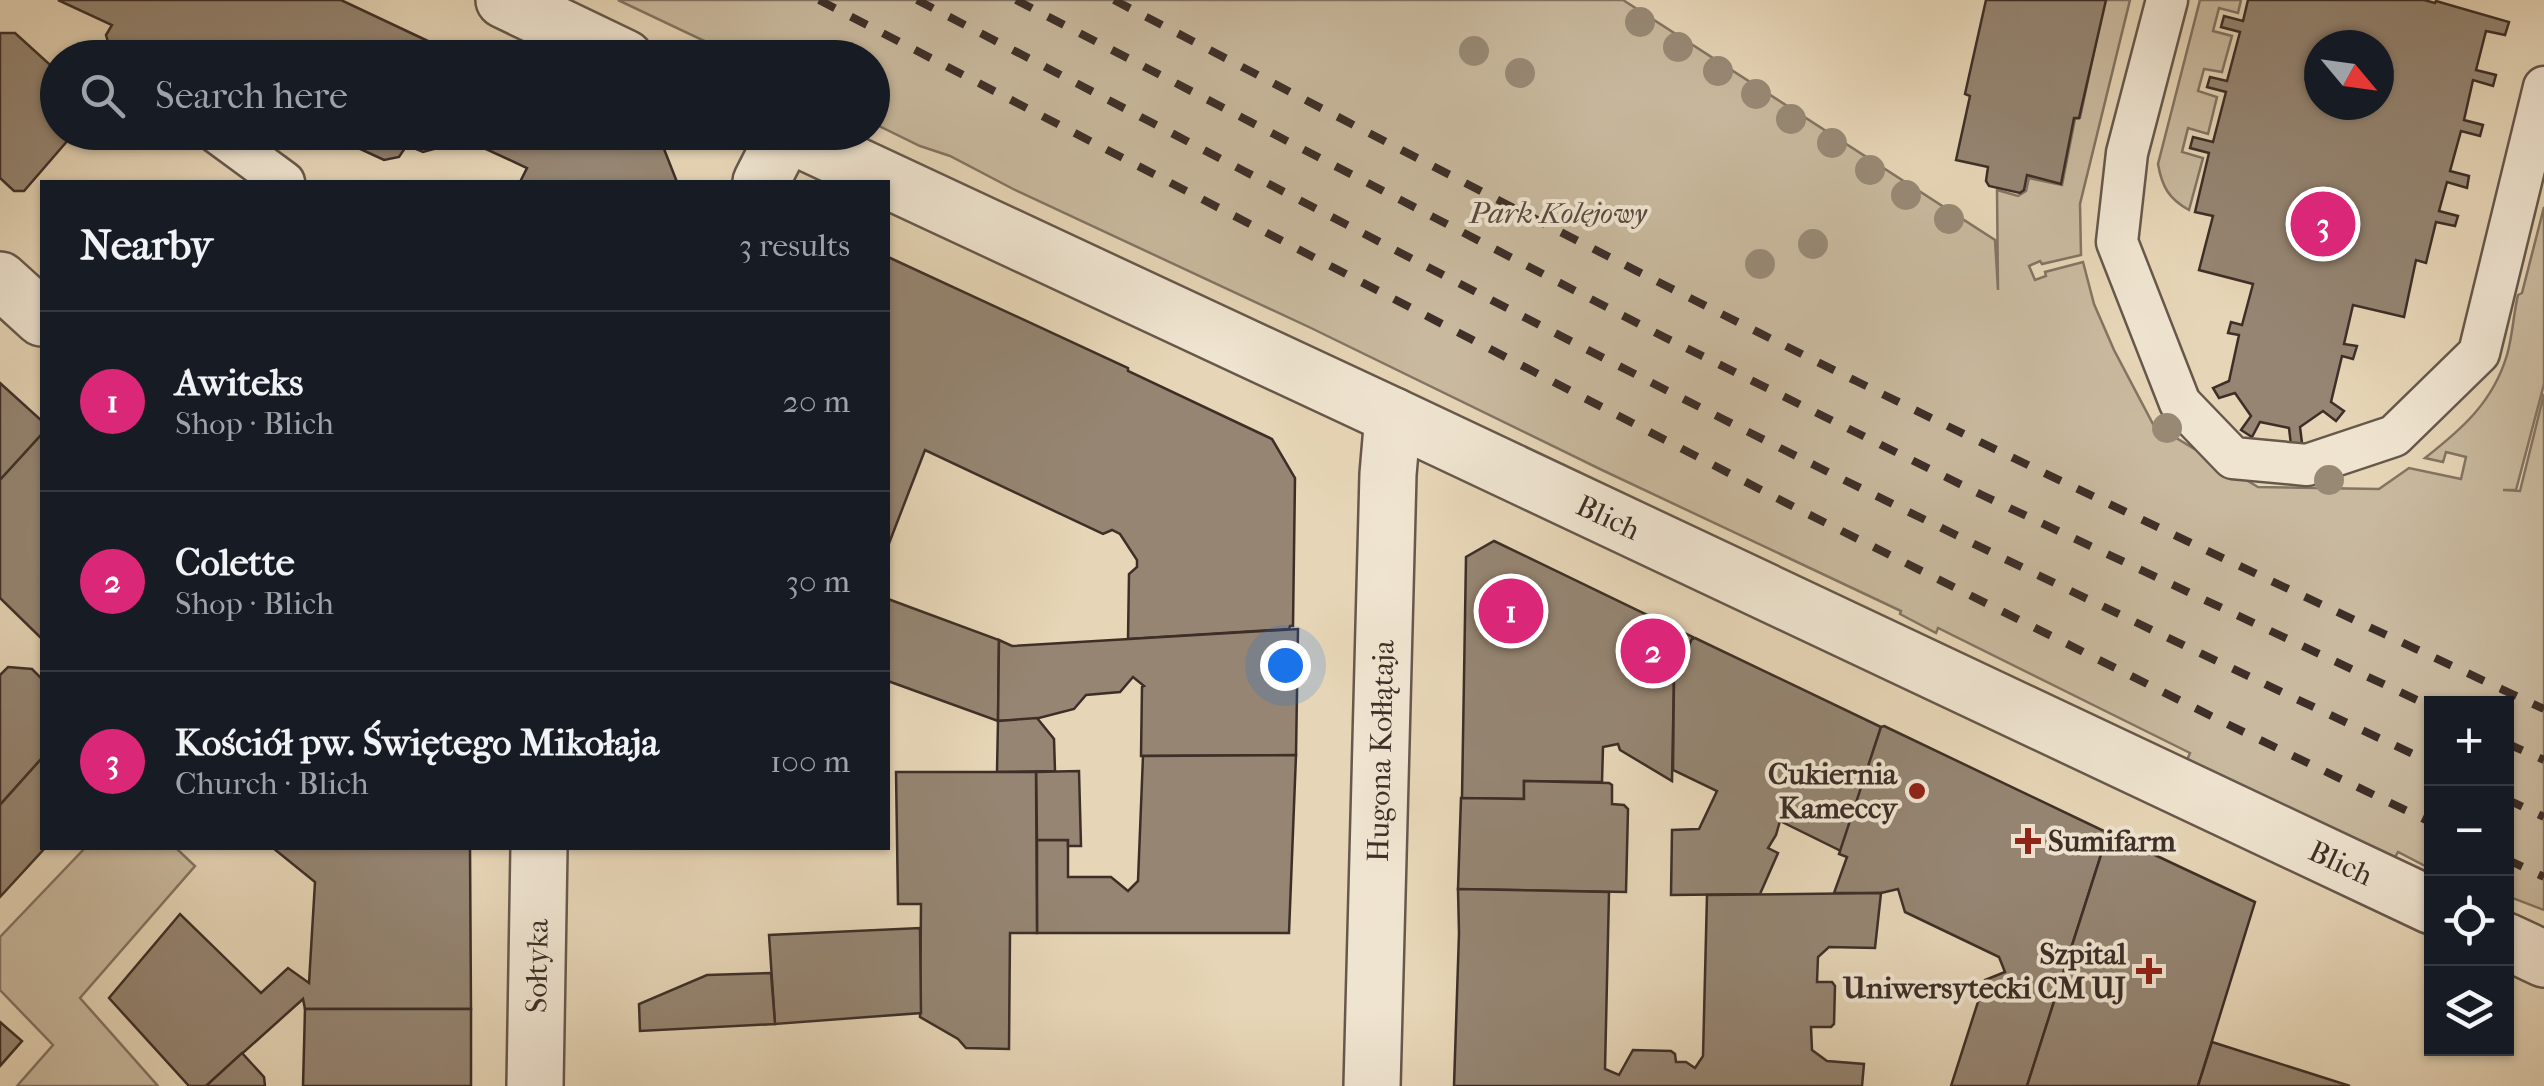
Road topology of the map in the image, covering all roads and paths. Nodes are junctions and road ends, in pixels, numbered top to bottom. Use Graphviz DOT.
graph roads {
  1 [pos="504,0"];
  2 [pos="2167,0"];
  3 [pos="587,40"];
  4 [pos="2544,87"];
  5 [pos="240,150"];
  6 [pos="776,150"];
  7 [pos="822,150"];
  8 [pos="281,180"];
  9 [pos="761,180"];
  10 [pos="886,180"];
  11 [pos="890,182"];
  12 [pos="0,280"];
  13 [pos="40,316"];
  14 [pos="1393,416"];
  15 [pos="539,850"];
  16 [pos="2424,902"];
  17 [pos="2514,946"];
  18 [pos="2544,959"];
  19 [pos="536,1086"];
  20 [pos="1372,1086"];
  1 -- 3 [label="street"];
  2 -- 4 [label="lane"];
  5 -- 8 [label="lane"];
  6 -- 9 [label="street"];
  7 -- 10 [label="street, Blich"];
  11 -- 14 [label="street, Blich"];
  12 -- 13 [label="street"];
  14 -- 16 [label="street, Blich"];
  14 -- 20 [label="street, Hugona Kołłątaja"];
  15 -- 19 [label="street, Sołtyka"];
  17 -- 18 [label="street"];
}
